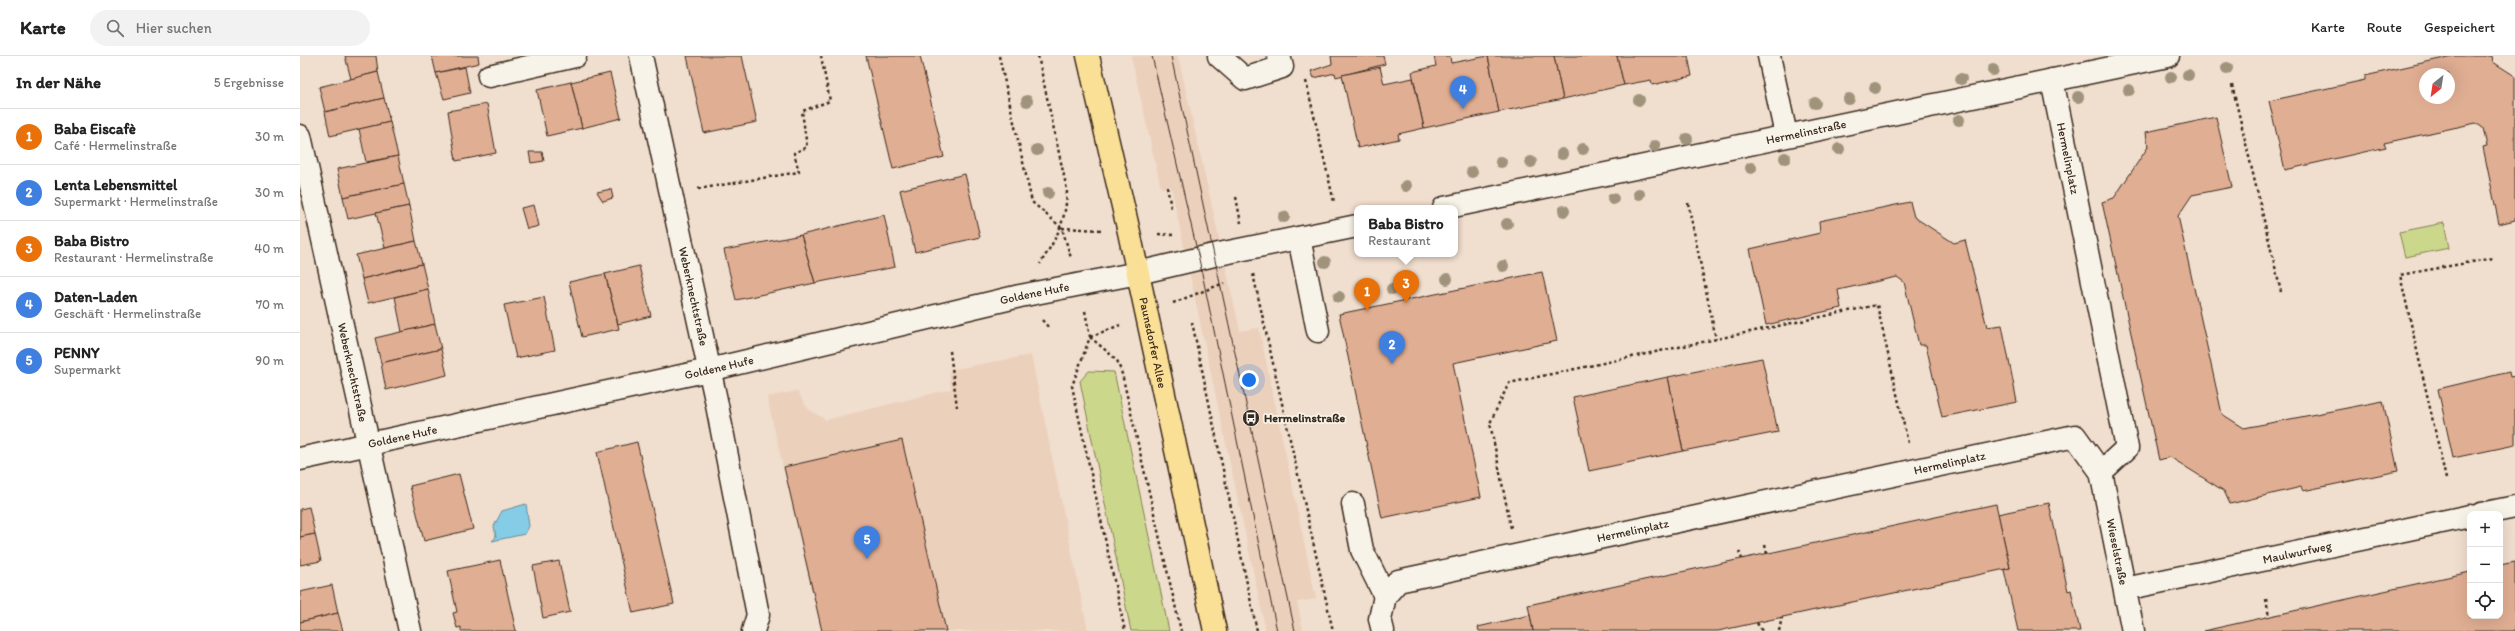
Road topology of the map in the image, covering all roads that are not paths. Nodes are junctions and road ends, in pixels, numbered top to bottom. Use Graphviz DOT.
graph roads {
  1 [pos="575,56"];
  2 [pos="641,56"];
  3 [pos="1088,56"];
  4 [pos="1219,56"];
  5 [pos="1769,56"];
  6 [pos="2168,56"];
  7 [pos="1280,62"];
  8 [pos="489,76"];
  9 [pos="2052,80"];
  10 [pos="1786,135"];
  11 [pos="300,136"];
  12 [pos="1458,205"];
  13 [pos="1349,228"];
  14 [pos="1299,238"];
  15 [pos="1138,274"];
  16 [pos="1318,331"];
  17 [pos="709,370"];
  18 [pos="369,444"];
  19 [pos="300,459"];
  20 [pos="2101,472"];
  21 [pos="1353,504"];
  22 [pos="2515,507"];
  23 [pos="2496,511"];
  24 [pos="2467,517"];
  25 [pos="2125,590"];
  26 [pos="1385,596"];
  27 [pos="410,631"];
  28 [pos="753,631"];
  29 [pos="1215,631"];
  30 [pos="1382,631"];
  31 [pos="2133,631"];
  1 -- 8 [label="street"];
  2 -- 17 [label="street, Weberknechtstraße"];
  3 -- 15 [label="main road, Paunsdorfer Allee"];
  4 -- 7 [label="street"];
  5 -- 10 [label="street"];
  6 -- 9 [label="street, Hermelinstraße"];
  9 -- 10 [label="street, Hermelinstraße"];
  9 -- 20 [label="street, Hermelinplatz"];
  10 -- 12 [label="street, Hermelinstraße"];
  11 -- 18 [label="street, Weberknechtstraße"];
  13 -- 14 [label="street"];
  14 -- 15 [label="street"];
  14 -- 16 [label="street"];
  15 -- 17 [label="street, Goldene Hufe"];
  15 -- 29 [label="main road, Paunsdorfer Allee"];
  17 -- 18 [label="street, Goldene Hufe"];
  17 -- 28 [label="street, Weberknechtstraße"];
  18 -- 19 [label="street, Goldene Hufe"];
  18 -- 27 [label="street, Weberknechtstraße"];
  20 -- 25 [label="street, Wieselstraße"];
  20 -- 26 [label="street, Hermelinplatz"];
  21 -- 26 [label="street"];
  22 -- 23 [label="street"];
  24 -- 25 [label="street, Maulwurfweg"];
  25 -- 31 [label="street, Wieselstraße"];
  26 -- 30 [label="street"];
}
